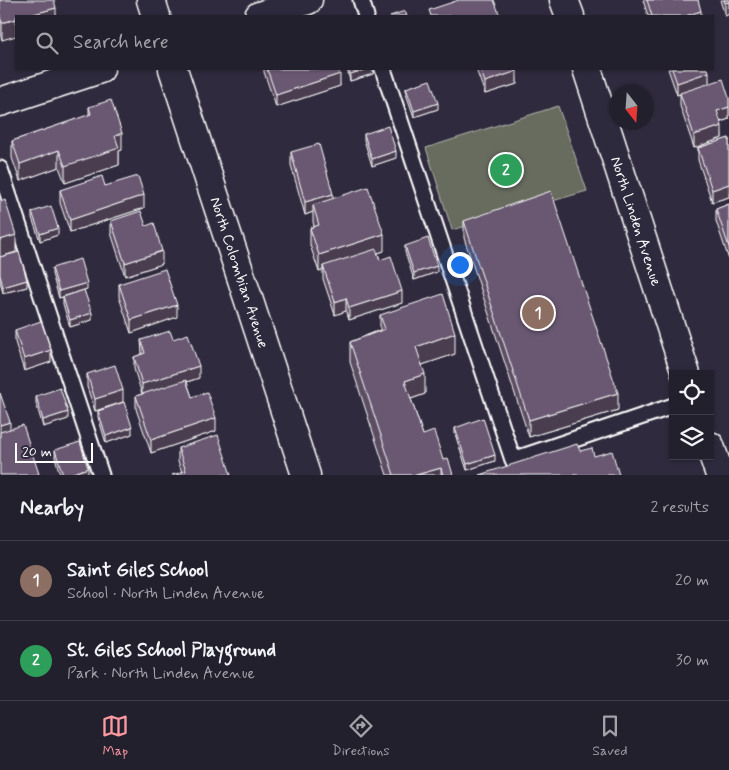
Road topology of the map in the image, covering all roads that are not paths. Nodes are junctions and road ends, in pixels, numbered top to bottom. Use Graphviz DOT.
graph roads {
  1 [pos="151,0"];
  2 [pos="308,0"];
  3 [pos="361,0"];
  4 [pos="564,0"];
  5 [pos="156,15"];
  6 [pos="262,15"];
  7 [pos="366,15"];
  8 [pos="570,15"];
  9 [pos="97,70"];
  10 [pos="174,70"];
  11 [pos="383,70"];
  12 [pos="587,70"];
  13 [pos="0,102"];
  14 [pos="0,169"];
  15 [pos="685,370"];
  16 [pos="669,407"];
  17 [pos="714,458"];
  18 [pos="101,475"];
  19 [pos="306,475"];
  20 [pos="720,475"];
  1 -- 5 [label="street"];
  2 -- 6 [label="street"];
  3 -- 7 [label="lane"];
  4 -- 8 [label="street"];
  9 -- 13 [label="street"];
  10 -- 19 [label="street, North Colombian Avenue"];
  11 -- 16 [label="lane"];
  12 -- 15 [label="street, North Linden Avenue"];
  14 -- 18 [label="lane"];
  17 -- 20 [label="street"];
}
